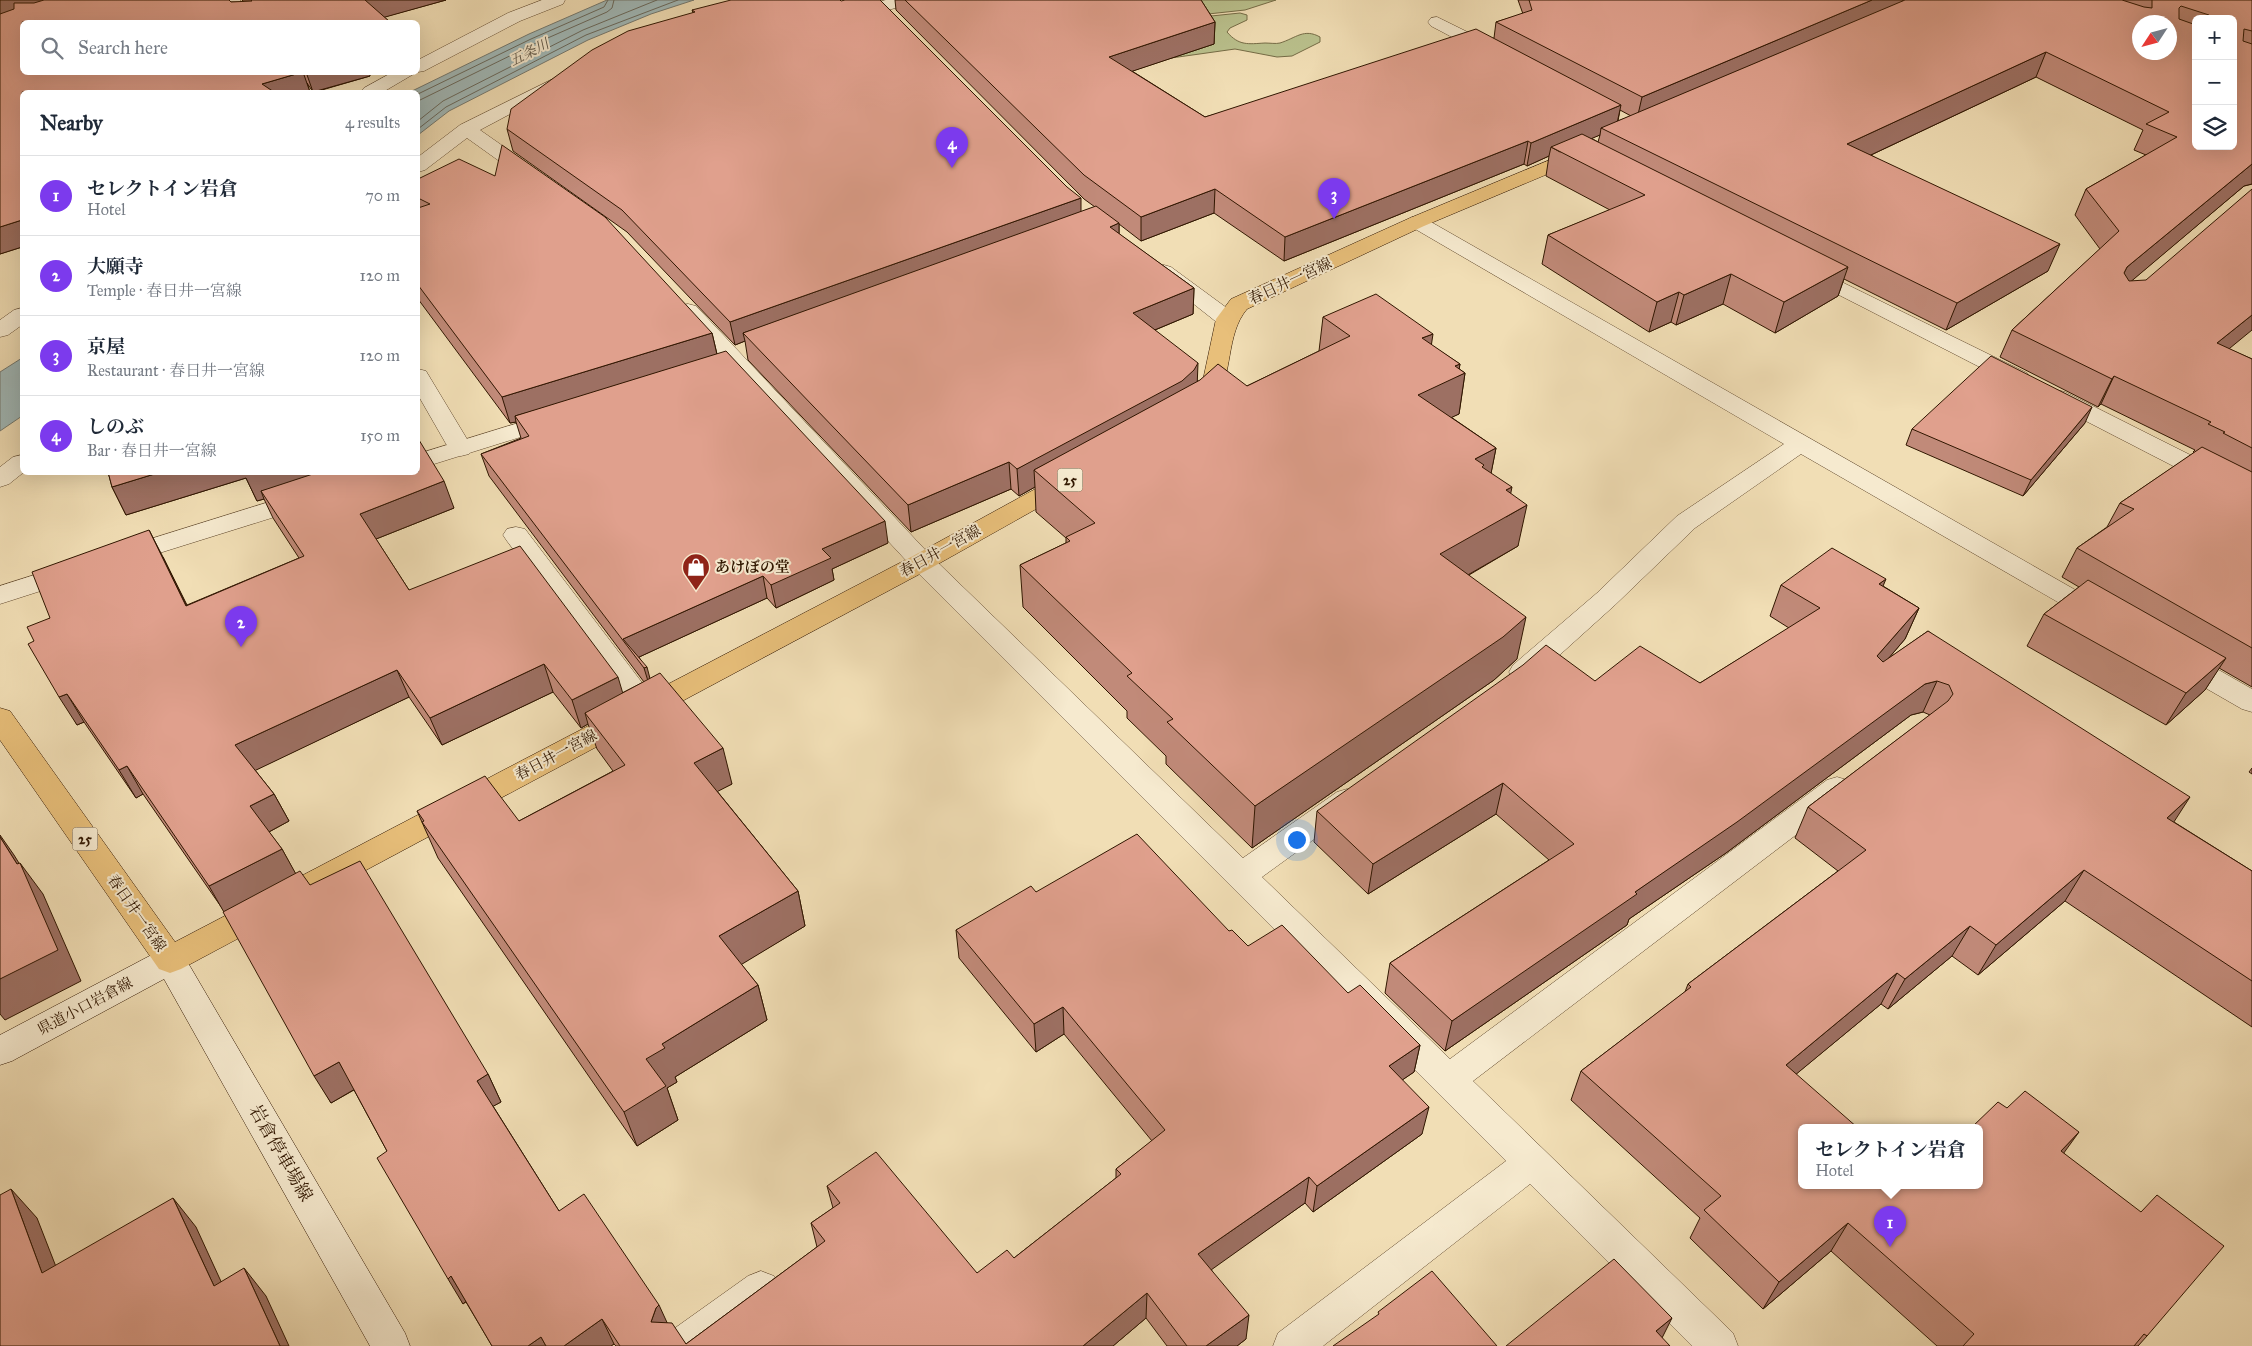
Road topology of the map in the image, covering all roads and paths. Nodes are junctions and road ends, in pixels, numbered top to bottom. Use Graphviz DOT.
graph roads {
  1 [pos="231,0"];
  2 [pos="557,0"];
  3 [pos="905,0"];
  4 [pos="876,3"];
  5 [pos="246,20"];
  6 [pos="1437,22"];
  7 [pos="898,25"];
  8 [pos="1507,59"];
  9 [pos="420,67"];
  10 [pos="572,74"];
  11 [pos="402,75"];
  12 [pos="374,90"];
  13 [pos="467,129"];
  14 [pos="1593,154"];
  15 [pos="420,164"];
  16 [pos="547,186"];
  17 [pos="1417,222"];
  18 [pos="1148,259"];
  19 [pos="1789,262"];
  20 [pos="672,293"];
  21 [pos="20,316"];
  22 [pos="1227,319"];
  23 [pos="0,330"];
  24 [pos="739,356"];
  25 [pos="708,371"];
  26 [pos="420,379"];
  27 [pos="575,413"];
  28 [pos="1190,414"];
  29 [pos="1801,443"];
  30 [pos="461,449"];
  31 [pos="420,461"];
  32 [pos="20,464"];
  33 [pos="1086,471"];
  34 [pos="0,479"];
  35 [pos="330,490"];
  36 [pos="2252,496"];
  37 [pos="516,535"];
  38 [pos="922,562"];
  39 [pos="0,595"];
  40 [pos="2118,625"];
  41 [pos="2160,649"];
  42 [pos="1505,688"];
  43 [pos="2252,702"];
  44 [pos="646,708"];
  45 [pos="0,718"];
  46 [pos="1859,771"];
  47 [pos="1369,785"];
  48 [pos="1241,876"];
  49 [pos="170,960"];
  50 [pos="0,1051"];
  51 [pos="1448,1080"];
  52 [pos="1532,1162"];
  53 [pos="785,1271"];
  54 [pos="391,1346"];
  55 [pos="682,1346"];
  56 [pos="1292,1346"];
  57 [pos="1719,1346"];
  1 -- 5 [label="street"];
  2 -- 9 [label="street"];
  3 -- 4 [label="street"];
  4 -- 7 [label="street"];
  6 -- 8 [label="street"];
  10 -- 13 [label="street"];
  11 -- 12 [label="street"];
  13 -- 15 [label="street"];
  13 -- 16 [label="street"];
  14 -- 17 [label="main road, 春日井一宮線"];
  17 -- 22 [label="main road, 春日井一宮線"];
  17 -- 29 [label="street"];
  18 -- 22 [label="street"];
  19 -- 36 [label="street"];
  20 -- 24 [label="street"];
  21 -- 23 [label="street"];
  22 -- 28 [label="main road"];
  24 -- 25 [label="street"];
  24 -- 38 [label="street"];
  26 -- 30 [label="street"];
  27 -- 30 [label="street"];
  29 -- 40 [label="street"];
  29 -- 42 [label="street"];
  30 -- 31 [label="street"];
  32 -- 34 [label="street"];
  33 -- 38 [label="main road, 春日井一宮線 / 25"];
  35 -- 39 [label="street"];
  37 -- 44 [label="street"];
  38 -- 44 [label="main road, 春日井一宮線 / 25"];
  38 -- 48 [label="street"];
  41 -- 43 [label="street"];
  44 -- 49 [label="main road, 春日井一宮線 / 25"];
  45 -- 49 [label="main road, 春日井一宮線 / 25"];
  46 -- 51 [label="street"];
  47 -- 48 [label="street"];
  48 -- 51 [label="street"];
  49 -- 50 [label="street, 県道小口岩倉線"];
  49 -- 54 [label="street, 岩倉停車場線"];
  51 -- 52 [label="street"];
  52 -- 56 [label="street"];
  52 -- 57 [label="street"];
  53 -- 55 [label="street"];
}
